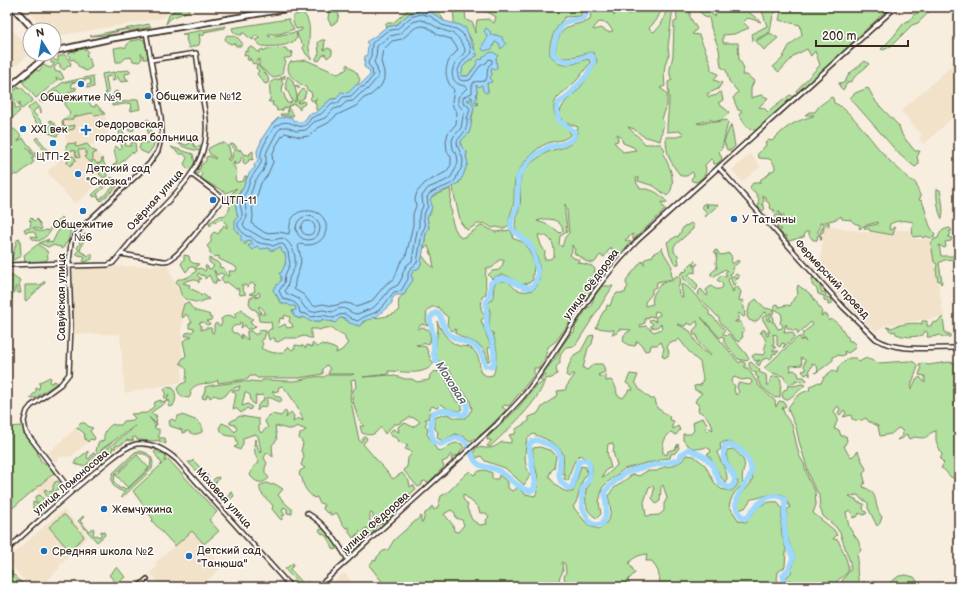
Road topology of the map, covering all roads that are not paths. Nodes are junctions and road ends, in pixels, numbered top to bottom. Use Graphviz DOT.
graph roads {
  1 [pos="13,7"];
  2 [pos="298,7"];
  3 [pos="896,7"];
  4 [pos="27,22"];
  5 [pos="146,32"];
  6 [pos="62,49"];
  7 [pos="151,60"];
  8 [pos="39,62"];
  9 [pos="7,89"];
  10 [pos="719,168"];
  11 [pos="191,174"];
  12 [pos="121,254"];
  13 [pos="69,264"];
  14 [pos="7,265"];
  15 [pos="959,348"];
  16 [pos="154,446"];
  17 [pos="71,491"];
  18 [pos="307,513"];
  19 [pos="7,550"];
  20 [pos="348,560"];
  21 [pos="147,580"];
  22 [pos="138,587"];
  23 [pos="291,587"];
  24 [pos="318,587"];
  1 -- 4 [label="main road"];
  2 -- 5 [label="main road"];
  3 -- 10 [label="street, улица Фёдорова"];
  5 -- 6 [label="main road"];
  5 -- 7 [label="street, Савуйская улица"];
  7 -- 11 [label="street, Озёрная улица"];
  7 -- 13 [label="street, Савуйская улица"];
  8 -- 9 [label="main road"];
  10 -- 15 [label="street, Фермерский проезд"];
  10 -- 20 [label="street, улица Фёдорова"];
  11 -- 12 [label="street, Озёрная улица"];
  11 -- 12 [label="street"];
  12 -- 13 [label="street, Озёрная улица"];
  13 -- 14 [label="street, Озёрная улица"];
  13 -- 17 [label="street, Савуйская улица"];
  16 -- 17 [label="street, улица Ломоносова"];
  16 -- 23 [label="street, Моховая улица"];
  17 -- 19 [label="street, улица Ломоносова"];
  18 -- 20 [label="street"];
  20 -- 24 [label="street, улица Фёдорова"];
  21 -- 22 [label="street"];
}
